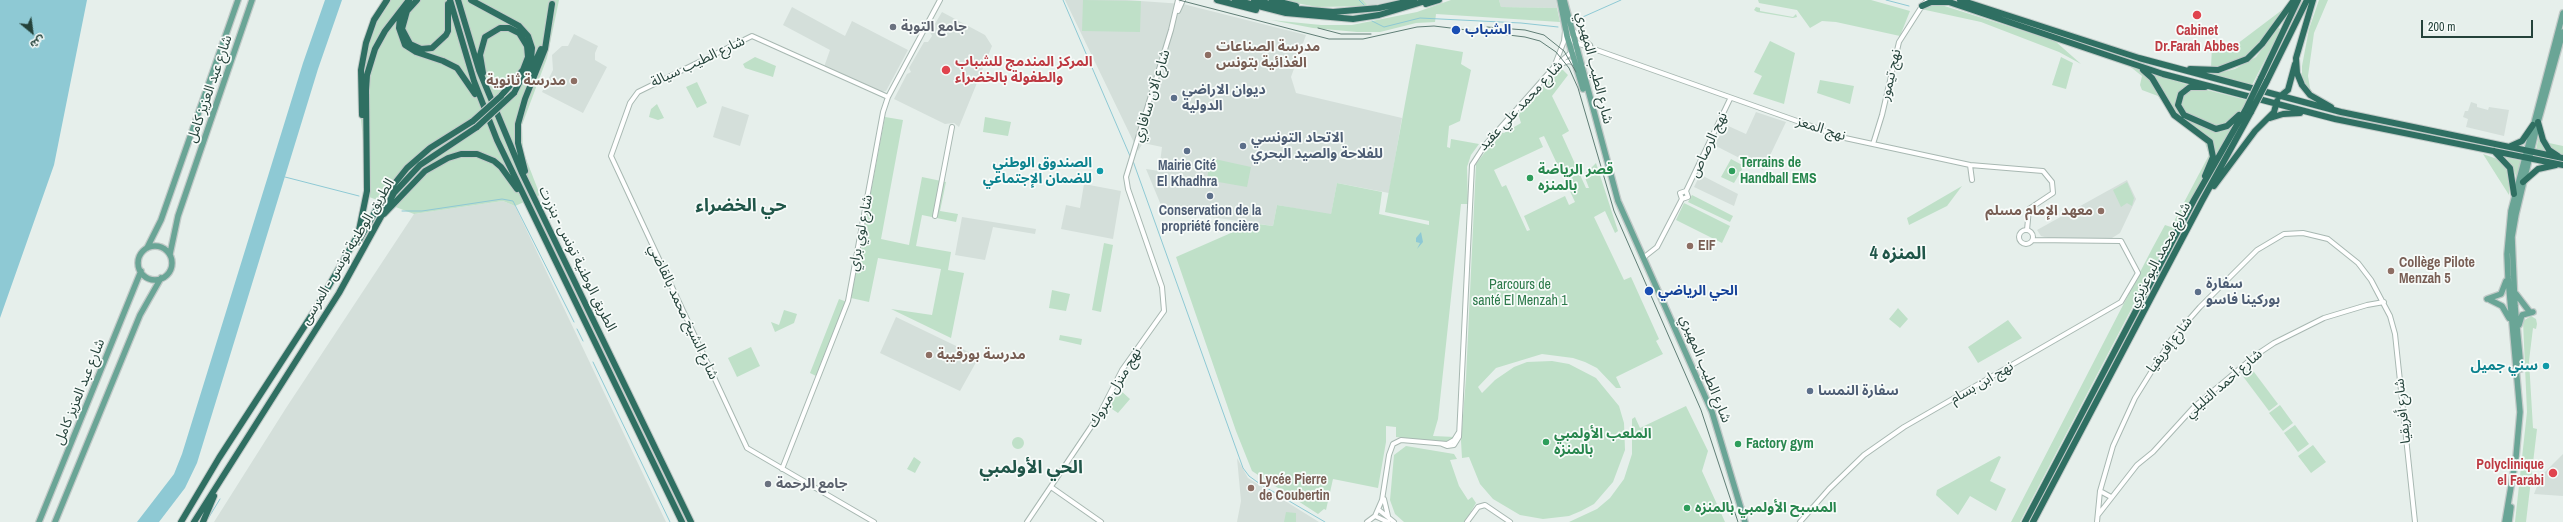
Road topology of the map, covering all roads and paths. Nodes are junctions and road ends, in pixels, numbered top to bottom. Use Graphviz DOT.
graph roads {
  1 [pos="238,0"];
  2 [pos="252,0"];
  3 [pos="387,0"];
  4 [pos="411,0"];
  5 [pos="417,0"];
  6 [pos="449,0"];
  7 [pos="458,0"];
  8 [pos="472,0"];
  9 [pos="940,0"];
  10 [pos="1178,0"];
  11 [pos="1183,0"];
  12 [pos="1217,0"];
  13 [pos="1235,0"];
  14 [pos="1254,0"];
  15 [pos="1272,0"];
  16 [pos="1404,0"];
  17 [pos="1414,0"];
  18 [pos="1429,0"];
  19 [pos="1439,0"];
  20 [pos="1560,0"];
  21 [pos="1564,0"];
  22 [pos="1928,0"];
  23 [pos="1943,0"];
  24 [pos="1960,0"];
  25 [pos="2294,0"];
  26 [pos="2298,0"];
  27 [pos="2307,0"];
  28 [pos="2313,0"];
  29 [pos="1953,1"];
  30 [pos="553,2"];
  31 [pos="1920,4"];
  32 [pos="1975,6"];
  33 [pos="1286,11"];
  34 [pos="1348,11"];
  35 [pos="1379,11"];
  36 [pos="2563,13"];
  37 [pos="1176,14"];
  38 [pos="1353,19"];
  39 [pos="1564,19"];
  40 [pos="1571,29"];
  41 [pos="2563,32"];
  42 [pos="1567,36"];
  43 [pos="1574,42"];
  44 [pos="1599,49"];
  45 [pos="1574,51"];
  46 [pos="2296,58"];
  47 [pos="1576,64"];
  48 [pos="2136,66"];
  49 [pos="2173,68"];
  50 [pos="1553,69"];
  51 [pos="2188,72"];
  52 [pos="2163,74"];
  53 [pos="2264,80"];
  54 [pos="2221,88"];
  55 [pos="487,90"];
  56 [pos="2160,90"];
  57 [pos="514,93"];
  58 [pos="888,97"];
  59 [pos="1730,98"];
  60 [pos="2277,98"];
  61 [pos="481,102"];
  62 [pos="1589,102"];
  63 [pos="2247,110"];
  64 [pos="2308,112"];
  65 [pos="2341,112"];
  66 [pos="2263,122"];
  67 [pos="2536,124"];
  68 [pos="952,127"];
  69 [pos="618,135"];
  70 [pos="1872,144"];
  71 [pos="2507,146"];
  72 [pos="2493,150"];
  73 [pos="2528,154"];
  74 [pos="368,160"];
  75 [pos="2562,161"];
  76 [pos="1970,165"];
  77 [pos="1126,177"];
  78 [pos="1972,180"];
  79 [pos="2523,182"];
  80 [pos="2514,194"];
  81 [pos="535,199"];
  82 [pos="2197,201"];
  83 [pos="527,205"];
  84 [pos="935,216"];
  85 [pos="378,221"];
  86 [pos="2027,230"];
  87 [pos="1642,239"];
  88 [pos="2033,240"];
  89 [pos="1636,241"];
  90 [pos="147,248"];
  91 [pos="170,254"];
  92 [pos="1643,258"];
  93 [pos="345,259"];
  94 [pos="141,272"];
  95 [pos="2508,277"];
  96 [pos="161,278"];
  97 [pos="2514,290"];
  98 [pos="2384,302"];
  99 [pos="2512,327"];
  100 [pos="2518,331"];
  101 [pos="782,469"];
  102 [pos="221,480"];
  103 [pos="1051,487"];
  104 [pos="2100,491"];
  105 [pos="1383,496"];
  106 [pos="2111,497"];
  107 [pos="1379,510"];
  108 [pos="1375,516"];
  109 [pos="1388,516"];
  110 [pos="2097,516"];
  111 [pos="39,522"];
  112 [pos="55,522"];
  113 [pos="181,522"];
  114 [pos="194,522"];
  115 [pos="203,522"];
  116 [pos="682,522"];
  117 [pos="691,522"];
  118 [pos="874,522"];
  119 [pos="1027,522"];
  120 [pos="1101,522"];
  121 [pos="1367,522"];
  122 [pos="1385,522"];
  123 [pos="1394,522"];
  124 [pos="1468,522"];
  125 [pos="1510,522"];
  126 [pos="1745,522"];
  127 [pos="1800,522"];
  128 [pos="2025,522"];
  129 [pos="2033,522"];
  130 [pos="2097,522"];
  131 [pos="2415,522"];
  132 [pos="2505,522"];
  133 [pos="2510,522"];
  1 -- 90 [label="main road, شارع عبد العزيز كامل"];
  2 -- 91 [label="main road, شارع عبد العزيز كامل"];
  3 -- 74 [label="highway"];
  4 -- 61 [label="highway"];
  4 -- 74 [label="highway, الطريق الوطنية تونس - المرسى"];
  5 -- 6 [label="highway"];
  6 -- 61 [label="highway, الطريق الوطنية تونس - بنزرت"];
  7 -- 55 [label="highway, الطريق الوطنية تونس - بنزرت"];
  8 -- 57 [label="highway"];
  9 -- 58 [label="street, شارع لوي براي"];
  10 -- 37 [label="street, شارع آلان سافاري"];
  11 -- 37 [label="street, شارع آلان سافاري"];
  12 -- 38 [label="highway"];
  13 -- 33 [label="highway"];
  14 -- 33 [label="highway"];
  15 -- 34 [label="highway"];
  16 -- 35 [label="highway"];
  17 -- 35 [label="highway"];
  18 -- 35 [label="highway"];
  19 -- 35 [label="highway"];
  20 -- 39 [label="main road"];
  21 -- 40 [label="main road, شارع الطيب المهيري"];
  22 -- 31 [label="street, نهج تيمور"];
  23 -- 29 [label="highway"];
  24 -- 32 [label="highway"];
  25 -- 49 [label="highway"];
  26 -- 53 [label="highway, شارع محمد البوعزيزي"];
  27 -- 53 [label="highway, شارع محمد البوعزيزي"];
  28 -- 46 [label="highway"];
  29 -- 31 [label="highway"];
  29 -- 32 [label="highway"];
  29 -- 48 [label="highway"];
  30 -- 57 [label="highway, الطريق الوطنية تونس - المرسى"];
  30 -- 81 [label="highway"];
  31 -- 70 [label="street, نهج تيمور"];
  32 -- 49 [label="highway"];
  33 -- 34 [label="highway"];
  33 -- 38 [label="highway"];
  34 -- 35 [label="highway"];
  35 -- 38 [label="highway"];
  36 -- 67 [label="main road"];
  37 -- 77 [label="street, شارع آلان سافاري"];
  39 -- 42 [label="main road"];
  39 -- 50 [label="street"];
  40 -- 43 [label="main road, شارع الطيب المهيري"];
  40 -- 44 [label="street, نهج المعز"];
  41 -- 67 [label="main road"];
  42 -- 43 [label="street, نهج المعز"];
  42 -- 45 [label="main road"];
  43 -- 44 [label="street, نهج المعز"];
  43 -- 45 [label="main road, شارع الطيب المهيري"];
  44 -- 59 [label="street, نهج المعز"];
  45 -- 47 [label="main road"];
  45 -- 50 [label="street, شارع محمد علي عقيد"];
  45 -- 62 [label="main road, شارع الطيب المهيري"];
  46 -- 60 [label="highway"];
  46 -- 65 [label="highway"];
  47 -- 50 [label="street"];
  47 -- 62 [label="main road"];
  48 -- 52 [label="highway"];
  48 -- 56 [label="highway"];
  49 -- 51 [label="highway"];
  50 -- 105 [label="street, شارع محمد علي عقيد"];
  51 -- 52 [label="highway"];
  51 -- 60 [label="highway"];
  52 -- 54 [label="highway"];
  52 -- 56 [label="highway"];
  53 -- 63 [label="highway, شارع محمد البوعزيزي, bridge"];
  54 -- 60 [label="highway"];
  54 -- 63 [label="highway"];
  55 -- 81 [label="highway, الطريق الوطنية تونس - بنزرت"];
  55 -- 93 [label="highway, bridge"];
  56 -- 82 [label="highway"];
  57 -- 85 [label="highway, الطريق الوطنية تونس - المرسى, bridge"];
  58 -- 69 [label="street, شارع الطيب سيالة"];
  58 -- 101 [label="street, شارع لوي براي"];
  59 -- 70 [label="street, نهج المعز"];
  59 -- 92 [label="street, نهج الرصاص"];
  60 -- 64 [label="highway"];
  60 -- 65 [label="highway"];
  60 -- 66 [label="highway"];
  61 -- 83 [label="highway, الطريق الوطنية تونس - بنزرت"];
  62 -- 89 [label="main road, شارع الطيب المهيري"];
  63 -- 82 [label="highway, شارع محمد البوعزيزي"];
  64 -- 66 [label="highway"];
  64 -- 72 [label="highway"];
  65 -- 71 [label="highway"];
  66 -- 82 [label="highway"];
  67 -- 71 [label="highway"];
  67 -- 73 [label="main road"];
  67 -- 75 [label="highway"];
  68 -- 84 [label="street"];
  69 -- 101 [label="street, شارع الشيخ محمد بالقاضي"];
  70 -- 76 [label="street, نهج المعز"];
  71 -- 73 [label="highway"];
  72 -- 73 [label="highway"];
  72 -- 80 [label="highway"];
  73 -- 75 [label="highway"];
  73 -- 79 [label="main road"];
  73 -- 80 [label="main road"];
  74 -- 93 [label="highway, الطريق الوطنية تونس - المرسى"];
  75 -- 79 [label="highway"];
  76 -- 78 [label="street"];
  76 -- 86 [label="street, نهج المعز"];
  77 -- 103 [label="street, نهج منزل مبروك"];
  79 -- 97 [label="main road"];
  80 -- 95 [label="main road"];
  81 -- 117 [label="highway, الطريق الوطنية تونس - بنزرت"];
  82 -- 128 [label="highway, شارع محمد البوعزيزي"];
  82 -- 129 [label="highway, شارع محمد البوعزيزي"];
  83 -- 85 [label="highway"];
  83 -- 116 [label="highway, الطريق الوطنية تونس - بنزرت"];
  85 -- 102 [label="highway, الطريق الوطنية تونس - المرسى"];
  86 -- 88 [label="street"];
  86 -- 88 [label="street"];
  87 -- 89 [label="main road"];
  88 -- 127 [label="street, نهج ابن بسام"];
  89 -- 92 [label="main road, شارع الطيب المهيري"];
  90 -- 91 [label="main road"];
  90 -- 94 [label="main road, شارع عبد العزيز كامل"];
  91 -- 96 [label="main road, شارع عبد العزيز كامل"];
  92 -- 126 [label="main road, شارع الطيب المهيري"];
  93 -- 113 [label="highway, الطريق الوطنية تونس - المرسى"];
  94 -- 96 [label="main road"];
  94 -- 111 [label="main road, شارع عبد العزيز كامل"];
  95 -- 99 [label="main road"];
  95 -- 99 [label="main road"];
  96 -- 112 [label="main road, شارع عبد العزيز كامل"];
  97 -- 100 [label="main road"];
  97 -- 100 [label="main road"];
  98 -- 104 [label="street, شارع إفريقيا"];
  98 -- 106 [label="street, شارع أحمد التليلي"];
  98 -- 131 [label="street, شارع أفريقيا"];
  99 -- 132 [label="main road"];
  100 -- 133 [label="main road"];
  101 -- 118 [label="street, شارع الشيخ محمد بالقاضي"];
  102 -- 114 [label="highway, الطريق الوطنية تونس - المرسى"];
  102 -- 115 [label="highway"];
  103 -- 119 [label="street, نهج منزل مبروك"];
  103 -- 120 [label="street"];
  104 -- 106 [label="street"];
  104 -- 110 [label="street, شارع إفريقيا"];
  105 -- 107 [label="street, شارع محمد علي عقيد"];
  105 -- 109 [label="street"];
  106 -- 110 [label="street, شارع أحمد التليلي"];
  107 -- 108 [label="street, شارع محمد علي عقيد"];
  107 -- 109 [label="street"];
  108 -- 121 [label="street, شارع محمد علي عقيد"];
  108 -- 122 [label="street"];
  109 -- 123 [label="street"];
  110 -- 130 [label="street, شارع إفريقيا"];
  124 -- 125 [label="street"];
}
